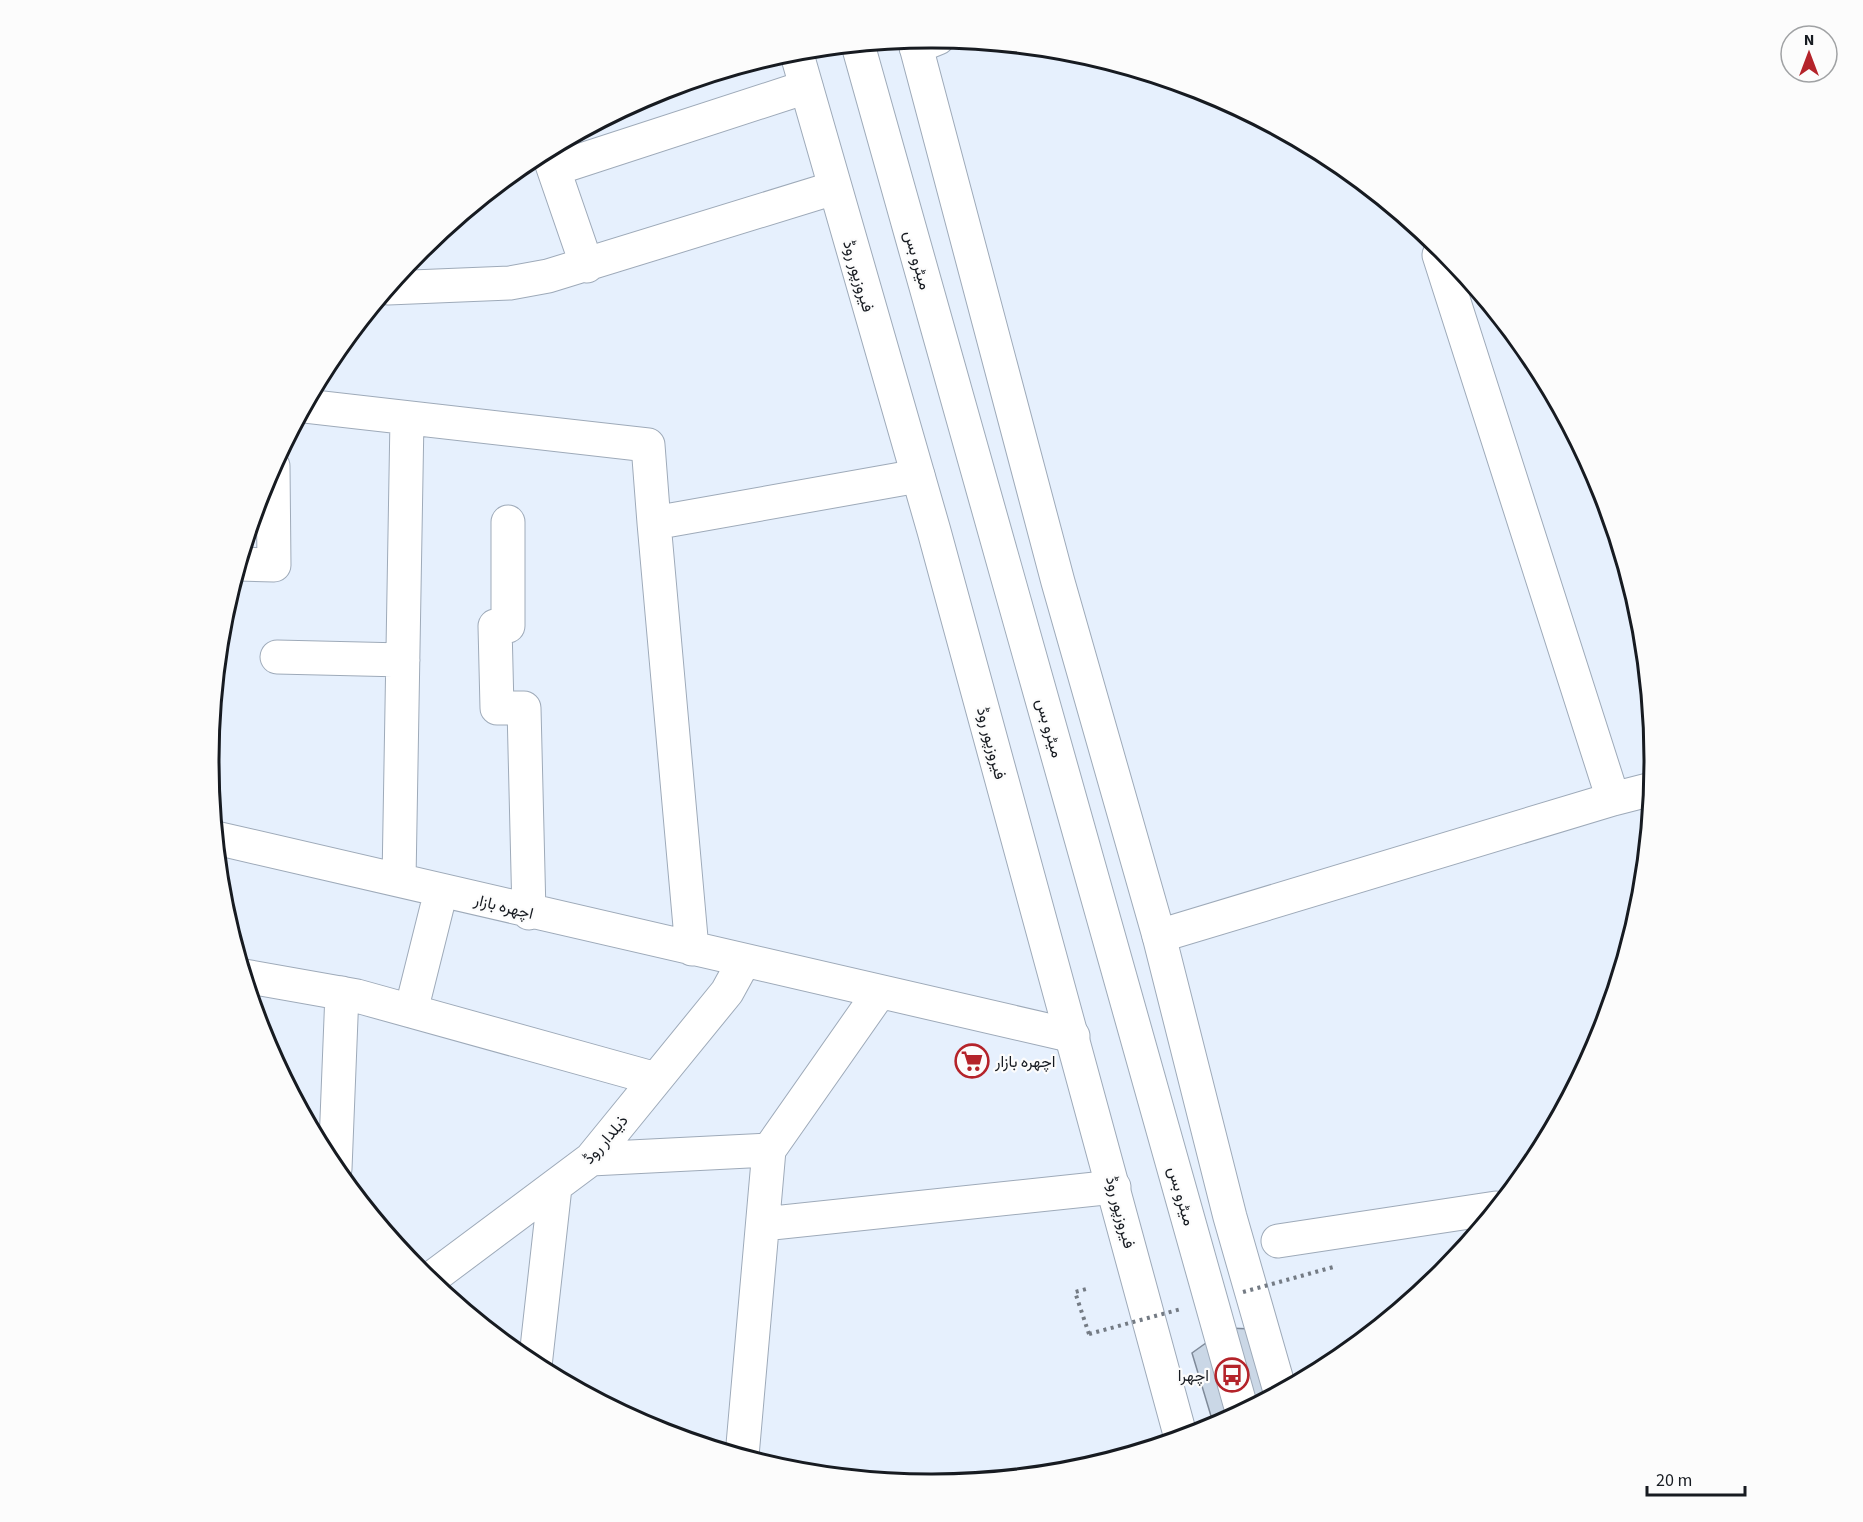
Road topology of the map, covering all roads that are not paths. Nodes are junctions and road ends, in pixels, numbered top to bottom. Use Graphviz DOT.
graph roads {
  1 [pos="925,48"];
  2 [pos="860,52"];
  3 [pos="799,61"];
  4 [pos="806,87"];
  5 [pos="550,160"];
  6 [pos="834,188"];
  7 [pos="1442,263"];
  8 [pos="587,266"];
  9 [pos="398,288"];
  10 [pos="313,407"];
  11 [pos="407,417"];
  12 [pos="918,476"];
  13 [pos="273,488"];
  14 [pos="508,522"];
  15 [pos="654,523"];
  16 [pos="246,564"];
  17 [pos="277,657"];
  18 [pos="403,660"];
  19 [pos="1643,791"];
  20 [pos="1613,799"];
  21 [pos="223,840"];
  22 [pos="399,880"];
  23 [pos="441,891"];
  24 [pos="530,913"];
  25 [pos="1159,936"];
  26 [pos="692,949"];
  27 [pos="744,961"];
  28 [pos="252,977"];
  29 [pos="342,993"];
  30 [pos="879,993"];
  31 [pos="411,1011"];
  32 [pos="1073,1036"];
  33 [pos="656,1079"];
  34 [pos="769,1150"];
  35 [pos="336,1152"];
  36 [pos="591,1160"];
  37 [pos="555,1187"];
  38 [pos="1114,1187"];
  39 [pos="1485,1210"];
  40 [pos="763,1224"];
  41 [pos="1278,1241"];
  42 [pos="437,1274"];
  43 [pos="536,1355"];
  44 [pos="1278,1383"];
  45 [pos="1240,1403"];
  46 [pos="1179,1429"];
  47 [pos="743,1449"];
  1 -- 25 [label="street"];
  2 -- 45 [label="street, میٹرو بس, bridge"];
  3 -- 4 [label="street, فیروزپور روڈ"];
  4 -- 5 [label="street"];
  4 -- 6 [label="street, فیروزپور روڈ"];
  5 -- 8 [label="street"];
  6 -- 8 [label="street"];
  6 -- 12 [label="street, فیروزپور روڈ"];
  7 -- 20 [label="street"];
  8 -- 9 [label="street"];
  10 -- 11 [label="street"];
  11 -- 15 [label="street"];
  11 -- 18 [label="street"];
  12 -- 15 [label="street"];
  12 -- 32 [label="street, فیروزپور روڈ"];
  13 -- 16 [label="street"];
  14 -- 24 [label="street"];
  15 -- 26 [label="street"];
  17 -- 18 [label="street"];
  18 -- 22 [label="street"];
  19 -- 20 [label="street"];
  20 -- 25 [label="street"];
  21 -- 22 [label="street, اچھرہ بازار"];
  22 -- 23 [label="street, اچھرہ بازار"];
  23 -- 24 [label="street, اچھرہ بازار"];
  23 -- 31 [label="street"];
  24 -- 26 [label="street, اچھرہ بازار"];
  25 -- 44 [label="street"];
  26 -- 27 [label="street, اچھرہ بازار"];
  27 -- 30 [label="street, اچھرہ بازار"];
  27 -- 33 [label="street, ذیلدار روڈ"];
  28 -- 29 [label="street"];
  29 -- 31 [label="street"];
  29 -- 35 [label="street"];
  30 -- 32 [label="street, اچھرہ بازار"];
  30 -- 34 [label="street"];
  31 -- 33 [label="street"];
  32 -- 38 [label="street, فیروزپور روڈ"];
  33 -- 36 [label="street, ذیلدار روڈ"];
  34 -- 36 [label="street"];
  34 -- 40 [label="street"];
  36 -- 37 [label="street, ذیلدار روڈ"];
  37 -- 42 [label="street, ذیلدار روڈ"];
  37 -- 43 [label="street"];
  38 -- 40 [label="street"];
  38 -- 46 [label="street, فیروزپور روڈ"];
  39 -- 41 [label="street"];
  40 -- 47 [label="street"];
}
